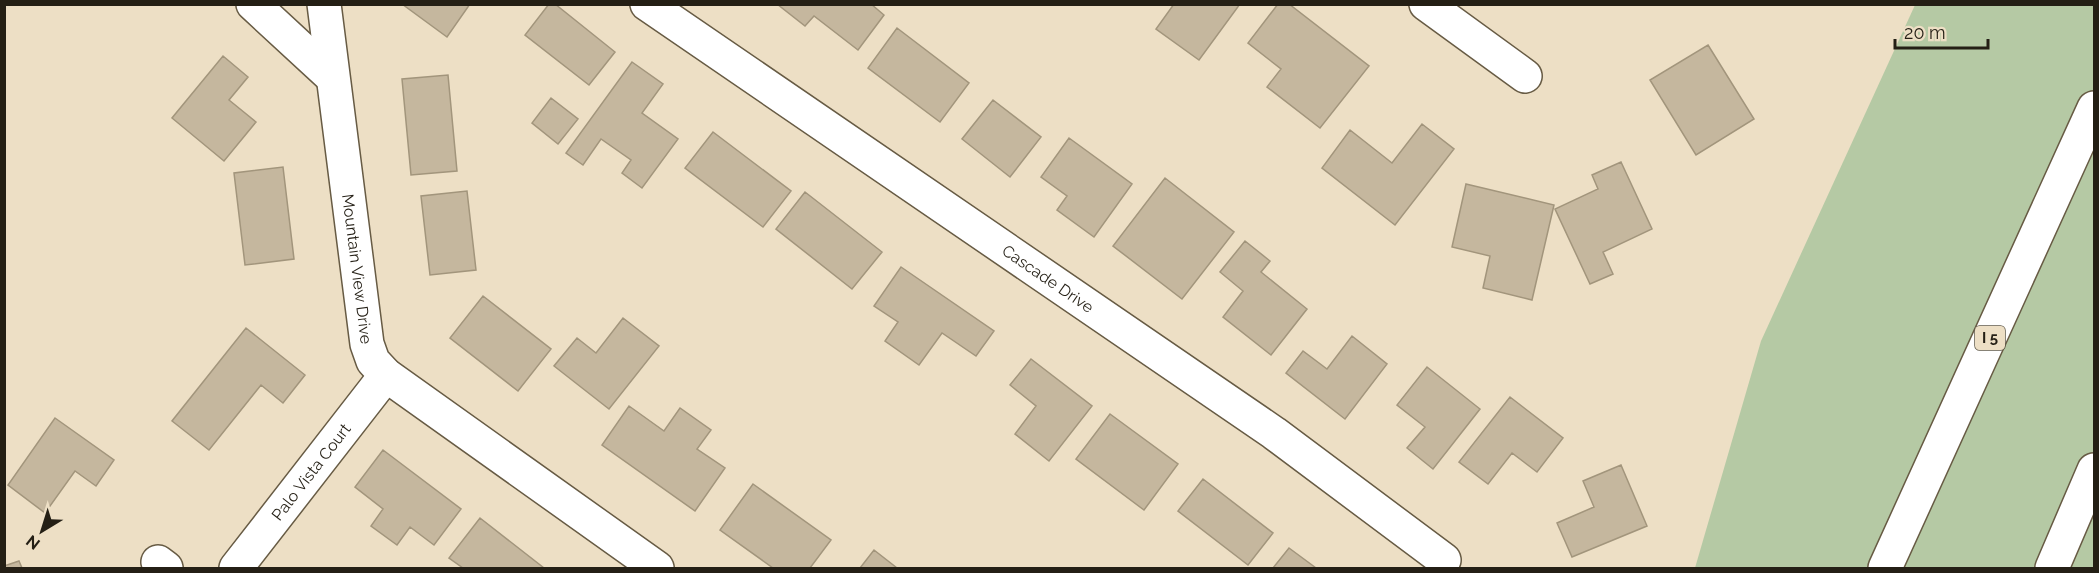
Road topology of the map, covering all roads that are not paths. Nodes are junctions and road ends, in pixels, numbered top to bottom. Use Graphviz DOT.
graph roads {
  1 [pos="253,4"];
  2 [pos="324,4"];
  3 [pos="647,4"];
  4 [pos="1426,4"];
  5 [pos="1524,76"];
  6 [pos="332,77"];
  7 [pos="2094,108"];
  8 [pos="386,375"];
  9 [pos="2094,470"];
  10 [pos="1444,560"];
  11 [pos="236,568"];
  12 [pos="657,568"];
  13 [pos="1885,568"];
  14 [pos="2052,568"];
  1 -- 6 [label="main road"];
  2 -- 6 [label="main road, Mountain View Drive"];
  3 -- 10 [label="main road, Cascade Drive"];
  4 -- 5 [label="main road"];
  6 -- 8 [label="main road, Mountain View Drive"];
  7 -- 13 [label="main road, I 5"];
  8 -- 11 [label="main road, Palo Vista Court"];
  8 -- 12 [label="main road, Mountain View Drive"];
  9 -- 14 [label="main road"];
}
